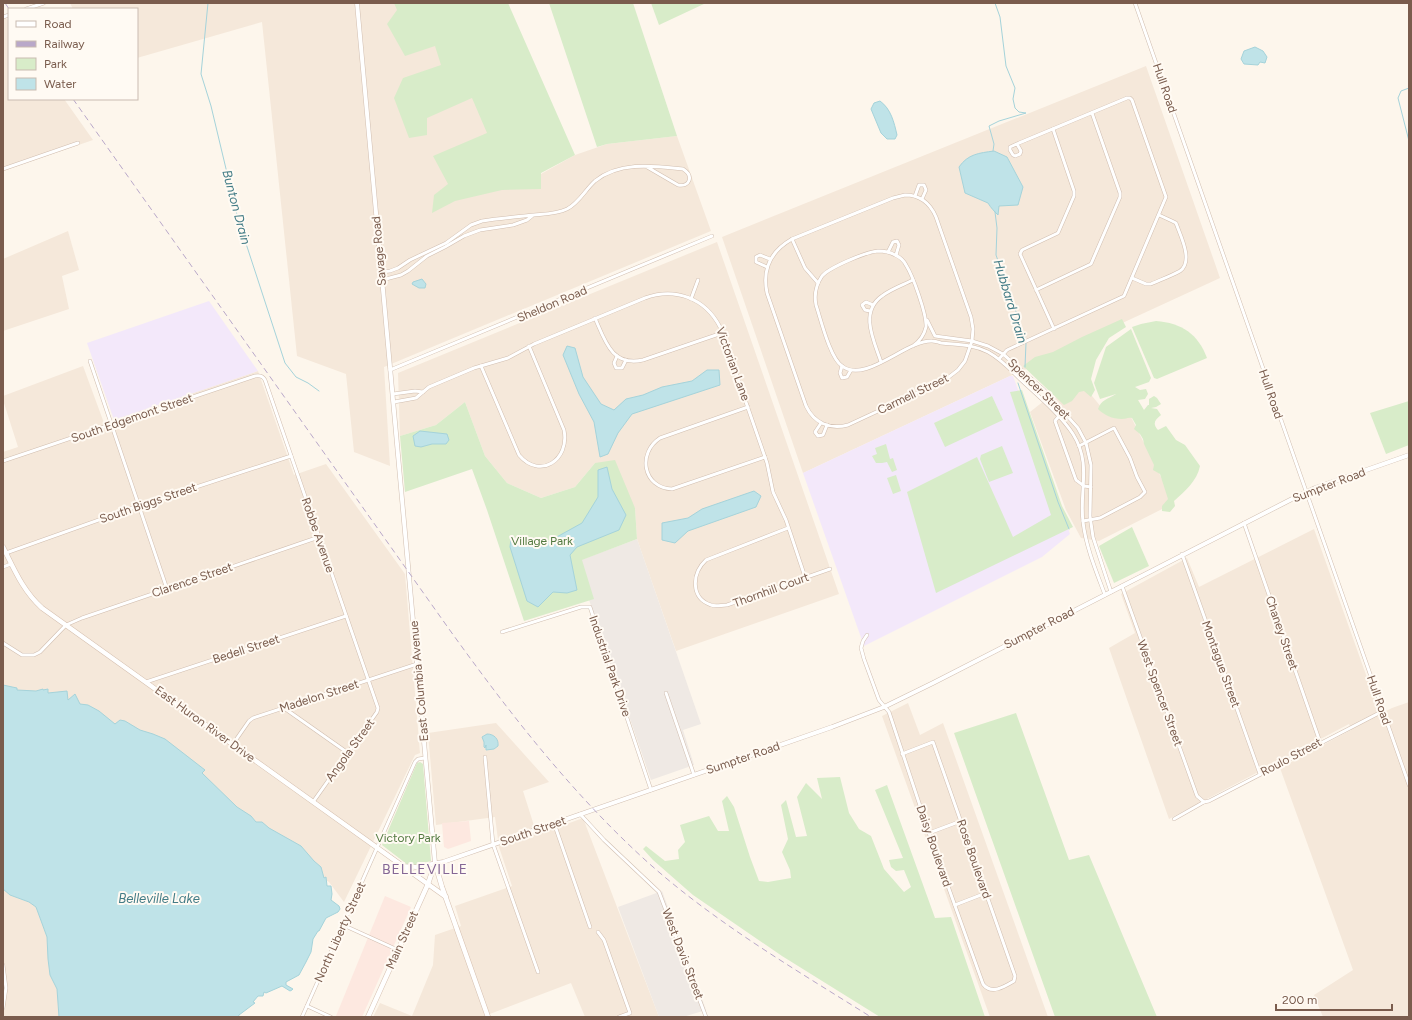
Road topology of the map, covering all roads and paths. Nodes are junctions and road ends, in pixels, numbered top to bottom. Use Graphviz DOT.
graph roads {
  1 [pos="44,3"];
  2 [pos="357,3"];
  3 [pos="1135,3"];
  4 [pos="29,8"];
  5 [pos="1092,113"];
  6 [pos="1053,130"];
  7 [pos="78,143"];
  8 [pos="1017,144"];
  9 [pos="647,167"];
  10 [pos="3,169"];
  11 [pos="915,196"];
  12 [pos="922,199"];
  13 [pos="534,215"];
  14 [pos="1159,215"];
  15 [pos="495,219"];
  16 [pos="496,227"];
  17 [pos="712,236"];
  18 [pos="792,240"];
  19 [pos="438,249"];
  20 [pos="888,252"];
  21 [pos="896,255"];
  22 [pos="770,259"];
  23 [pos="767,267"];
  24 [pos="381,272"];
  25 [pos="1132,278"];
  26 [pos="382,280"];
  27 [pos="698,280"];
  28 [pos="913,280"];
  29 [pos="818,283"];
  30 [pos="1036,290"];
  31 [pos="691,298"];
  32 [pos="873,305"];
  33 [pos="870,311"];
  34 [pos="925,316"];
  35 [pos="595,318"];
  36 [pos="1054,329"];
  37 [pos="722,333"];
  38 [pos="972,341"];
  39 [pos="529,346"];
  40 [pos="913,346"];
  41 [pos="970,346"];
  42 [pos="1003,354"];
  43 [pos="617,356"];
  44 [pos="1000,359"];
  45 [pos="626,360"];
  46 [pos="90,362"];
  47 [pos="881,362"];
  48 [pos="481,366"];
  49 [pos="842,366"];
  50 [pos="390,370"];
  51 [pos="851,370"];
  52 [pos="260,376"];
  53 [pos="423,392"];
  54 [pos="393,394"];
  55 [pos="394,402"];
  56 [pos="748,407"];
  57 [pos="1063,411"];
  58 [pos="1058,417"];
  59 [pos="821,423"];
  60 [pos="112,424"];
  61 [pos="827,426"];
  62 [pos="1086,443"];
  63 [pos="1079,446"];
  64 [pos="1409,455"];
  65 [pos="291,456"];
  66 [pos="765,456"];
  67 [pos="3,461"];
  68 [pos="1084,486"];
  69 [pos="1091,487"];
  70 [pos="1306,492"];
  71 [pos="402,500"];
  72 [pos="140,506"];
  73 [pos="1090,520"];
  74 [pos="1083,521"];
  75 [pos="1244,523"];
  76 [pos="788,528"];
  77 [pos="319,537"];
  78 [pos="3,547"];
  79 [pos="6,553"];
  80 [pos="1182,554"];
  81 [pos="11,564"];
  82 [pos="3,567"];
  83 [pos="830,568"];
  84 [pos="805,577"];
  85 [pos="1122,586"];
  86 [pos="167,589"];
  87 [pos="1111,592"];
  88 [pos="1105,595"];
  89 [pos="346,616"];
  90 [pos="66,625"];
  91 [pos="502,632"];
  92 [pos="867,634"];
  93 [pos="3,643"];
  94 [pos="417,664"];
  95 [pos="369,680"];
  96 [pos="146,682"];
  97 [pos="666,693"];
  98 [pos="375,697"];
  99 [pos="284,708"];
  100 [pos="884,708"];
  101 [pos="1383,711"];
  102 [pos="1320,742"];
  103 [pos="232,744"];
  104 [pos="348,753"];
  105 [pos="902,754"];
  106 [pos="485,757"];
  107 [pos="425,758"];
  108 [pos="1260,774"];
  109 [pos="694,775"];
  110 [pos="1409,785"];
  111 [pos="662,786"];
  112 [pos="651,790"];
  113 [pos="313,802"];
  114 [pos="1204,802"];
  115 [pos="580,814"];
  116 [pos="1174,819"];
  117 [pos="961,821"];
  118 [pos="554,824"];
  119 [pos="929,833"];
  120 [pos="493,844"];
  121 [pos="378,848"];
  122 [pos="435,863"];
  123 [pos="402,866"];
  124 [pos="428,884"];
  125 [pos="986,893"];
  126 [pos="446,897"];
  127 [pos="955,905"];
  128 [pos="343,925"];
  129 [pos="590,927"];
  130 [pos="598,932"];
  131 [pos="398,950"];
  132 [pos="3,965"];
  133 [pos="538,972"];
  134 [pos="984,985"];
  135 [pos="306,1006"];
  136 [pos="3,1008"];
  137 [pos="302,1017"];
  138 [pos="331,1017"];
  139 [pos="368,1017"];
  140 [pos="488,1017"];
  141 [pos="620,1017"];
  142 [pos="706,1017"];
  1 -- 4 [label="street"];
  2 -- 24 [label="street, Savage Road"];
  3 -- 70 [label="street, Hull Road"];
  5 -- 6 [label="street"];
  5 -- 14 [label="street"];
  5 -- 30 [label="street"];
  6 -- 8 [label="street"];
  6 -- 30 [label="street"];
  7 -- 10 [label="street"];
  9 -- 9 [label="street"];
  9 -- 13 [label="street"];
  11 -- 12 [label="street, Carmell Street"];
  11 -- 12 [label="street"];
  11 -- 18 [label="street, Carmell Street"];
  12 -- 38 [label="street, Carmell Street"];
  13 -- 15 [label="street"];
  13 -- 16 [label="street"];
  14 -- 25 [label="street"];
  14 -- 25 [label="street"];
  15 -- 16 [label="street"];
  15 -- 19 [label="street"];
  16 -- 19 [label="street"];
  17 -- 50 [label="street, Sheldon Road"];
  18 -- 22 [label="street, Carmell Street"];
  18 -- 29 [label="street"];
  19 -- 24 [label="street"];
  19 -- 26 [label="street"];
  20 -- 21 [label="street"];
  20 -- 21 [label="street"];
  20 -- 29 [label="street"];
  21 -- 28 [label="street"];
  22 -- 23 [label="street, Carmell Street"];
  22 -- 23 [label="street"];
  23 -- 59 [label="street, Carmell Street"];
  24 -- 26 [label="street, Savage Road"];
  25 -- 36 [label="street"];
  26 -- 50 [label="street, Savage Road"];
  27 -- 31 [label="street"];
  28 -- 32 [label="street"];
  28 -- 34 [label="street"];
  29 -- 49 [label="street"];
  30 -- 36 [label="street"];
  31 -- 35 [label="street, Victorian Lane"];
  31 -- 37 [label="street, Victorian Lane"];
  32 -- 33 [label="street"];
  32 -- 33 [label="street"];
  33 -- 47 [label="street"];
  34 -- 38 [label="street, Spencer Street"];
  34 -- 40 [label="street"];
  35 -- 39 [label="street, Victorian Lane"];
  35 -- 43 [label="street"];
  36 -- 42 [label="street"];
  37 -- 45 [label="street"];
  37 -- 56 [label="street, Victorian Lane"];
  38 -- 41 [label="street, Carmell Street"];
  38 -- 42 [label="street, Spencer Street"];
  39 -- 48 [label="street, Victorian Lane"];
  39 -- 48 [label="street"];
  40 -- 41 [label="street"];
  40 -- 47 [label="street"];
  41 -- 44 [label="street"];
  41 -- 61 [label="street, Carmell Street"];
  42 -- 44 [label="street"];
  42 -- 57 [label="street, Spencer Street"];
  43 -- 45 [label="street"];
  43 -- 45 [label="street"];
  44 -- 58 [label="street"];
  46 -- 60 [label="street"];
  47 -- 51 [label="street"];
  48 -- 53 [label="street, Victorian Lane"];
  49 -- 51 [label="street"];
  49 -- 51 [label="street"];
  50 -- 54 [label="street, Savage Road"];
  52 -- 60 [label="street, South Edgemont Street"];
  52 -- 65 [label="street, Robbe Avenue"];
  53 -- 54 [label="street, Victorian Lane"];
  53 -- 55 [label="street, Victorian Lane"];
  54 -- 55 [label="street, Savage Road"];
  55 -- 71 [label="street, Savage Road"];
  56 -- 66 [label="street, Victorian Lane"];
  56 -- 66 [label="street"];
  57 -- 58 [label="street"];
  57 -- 62 [label="street, Spencer Street"];
  58 -- 63 [label="street"];
  58 -- 68 [label="street"];
  59 -- 61 [label="street, Carmell Street"];
  59 -- 61 [label="street, Carmell Street"];
  60 -- 67 [label="street, South Edgemont Street"];
  60 -- 72 [label="street"];
  62 -- 63 [label="street"];
  62 -- 69 [label="street, Spencer Street"];
  62 -- 73 [label="street"];
  63 -- 68 [label="street"];
  64 -- 70 [label="street, Sumpter Road"];
  65 -- 72 [label="street, South Biggs Street"];
  65 -- 77 [label="street, Robbe Avenue"];
  66 -- 76 [label="street, Victorian Lane"];
  68 -- 69 [label="street"];
  68 -- 74 [label="street"];
  69 -- 73 [label="street, Spencer Street"];
  70 -- 75 [label="street, Sumpter Road"];
  70 -- 101 [label="street, Hull Road"];
  71 -- 94 [label="street, East Columbia Avenue"];
  72 -- 79 [label="street, South Biggs Street"];
  72 -- 86 [label="street"];
  73 -- 74 [label="street"];
  73 -- 87 [label="street, Spencer Street"];
  74 -- 88 [label="street"];
  75 -- 80 [label="street, Sumpter Road"];
  75 -- 102 [label="street, Chaney Street"];
  76 -- 84 [label="street, Victorian Lane"];
  76 -- 84 [label="street, Thornhill Court"];
  77 -- 86 [label="street, Clarence Street"];
  77 -- 89 [label="street, Robbe Avenue"];
  78 -- 79 [label="main road, East Huron River Drive"];
  79 -- 81 [label="main road, East Huron River Drive"];
  80 -- 85 [label="street, Sumpter Road"];
  80 -- 108 [label="street, Montague Street"];
  81 -- 82 [label="street"];
  81 -- 90 [label="main road, East Huron River Drive"];
  83 -- 84 [label="street, Thornhill Court"];
  85 -- 87 [label="street, Sumpter Road"];
  85 -- 114 [label="street, West Spencer Street"];
  86 -- 90 [label="street, Clarence Street"];
  87 -- 88 [label="street, Sumpter Road"];
  88 -- 100 [label="street, Sumpter Road"];
  89 -- 95 [label="street, Robbe Avenue"];
  89 -- 96 [label="street, Bedell Street"];
  90 -- 93 [label="street"];
  90 -- 96 [label="main road, East Huron River Drive"];
  91 -- 112 [label="street, Industrial Park Drive"];
  92 -- 100 [label="street, Daisy Boulevard"];
  94 -- 95 [label="street, Madelon Street"];
  94 -- 107 [label="street, East Columbia Avenue"];
  95 -- 98 [label="street, Robbe Avenue"];
  95 -- 99 [label="street, Madelon Street"];
  96 -- 103 [label="main road, East Huron River Drive"];
  97 -- 109 [label="street"];
  98 -- 104 [label="street, Angola Street"];
  99 -- 103 [label="street, Madelon Street"];
  99 -- 104 [label="street"];
  100 -- 105 [label="street, Daisy Boulevard"];
  100 -- 109 [label="street, Sumpter Road"];
  101 -- 102 [label="street, Roulo Street"];
  101 -- 110 [label="street, Hull Road"];
  102 -- 108 [label="street, Roulo Street"];
  103 -- 113 [label="main road, East Huron River Drive"];
  104 -- 113 [label="street, Angola Street"];
  105 -- 117 [label="street, Rose Boulevard"];
  105 -- 119 [label="street, Daisy Boulevard"];
  106 -- 120 [label="street"];
  107 -- 121 [label="street, North Liberty Street"];
  107 -- 122 [label="street, East Columbia Avenue"];
  108 -- 114 [label="street, Roulo Street"];
  109 -- 111 [label="street, Sumpter Road"];
  111 -- 112 [label="street, South Street"];
  112 -- 115 [label="street, South Street"];
  113 -- 121 [label="main road, East Huron River Drive"];
  114 -- 116 [label="street, Roulo Street"];
  115 -- 118 [label="street, South Street"];
  115 -- 142 [label="street, West Davis Street"];
  117 -- 119 [label="street"];
  117 -- 125 [label="street, Rose Boulevard"];
  118 -- 120 [label="street, South Street"];
  118 -- 129 [label="street"];
  119 -- 127 [label="street, Daisy Boulevard"];
  120 -- 122 [label="street, South Street"];
  120 -- 133 [label="street"];
  121 -- 123 [label="main road, East Huron River Drive"];
  121 -- 128 [label="street, North Liberty Street"];
  122 -- 123 [label="street, South Street"];
  122 -- 124 [label="main road, Main Street"];
  122 -- 126 [label="main road"];
  123 -- 124 [label="main road, East Huron River Drive"];
  124 -- 126 [label="main road, East Huron River Drive"];
  124 -- 131 [label="main road, Main Street"];
  125 -- 127 [label="street"];
  125 -- 134 [label="street, Rose Boulevard"];
  126 -- 140 [label="main road"];
  127 -- 134 [label="street, Daisy Boulevard"];
  128 -- 131 [label="street"];
  128 -- 135 [label="street, North Liberty Street"];
  130 -- 141 [label="street"];
  131 -- 139 [label="main road, Main Street"];
  132 -- 136 [label="street"];
  135 -- 137 [label="street, North Liberty Street"];
  135 -- 138 [label="street"];
}
